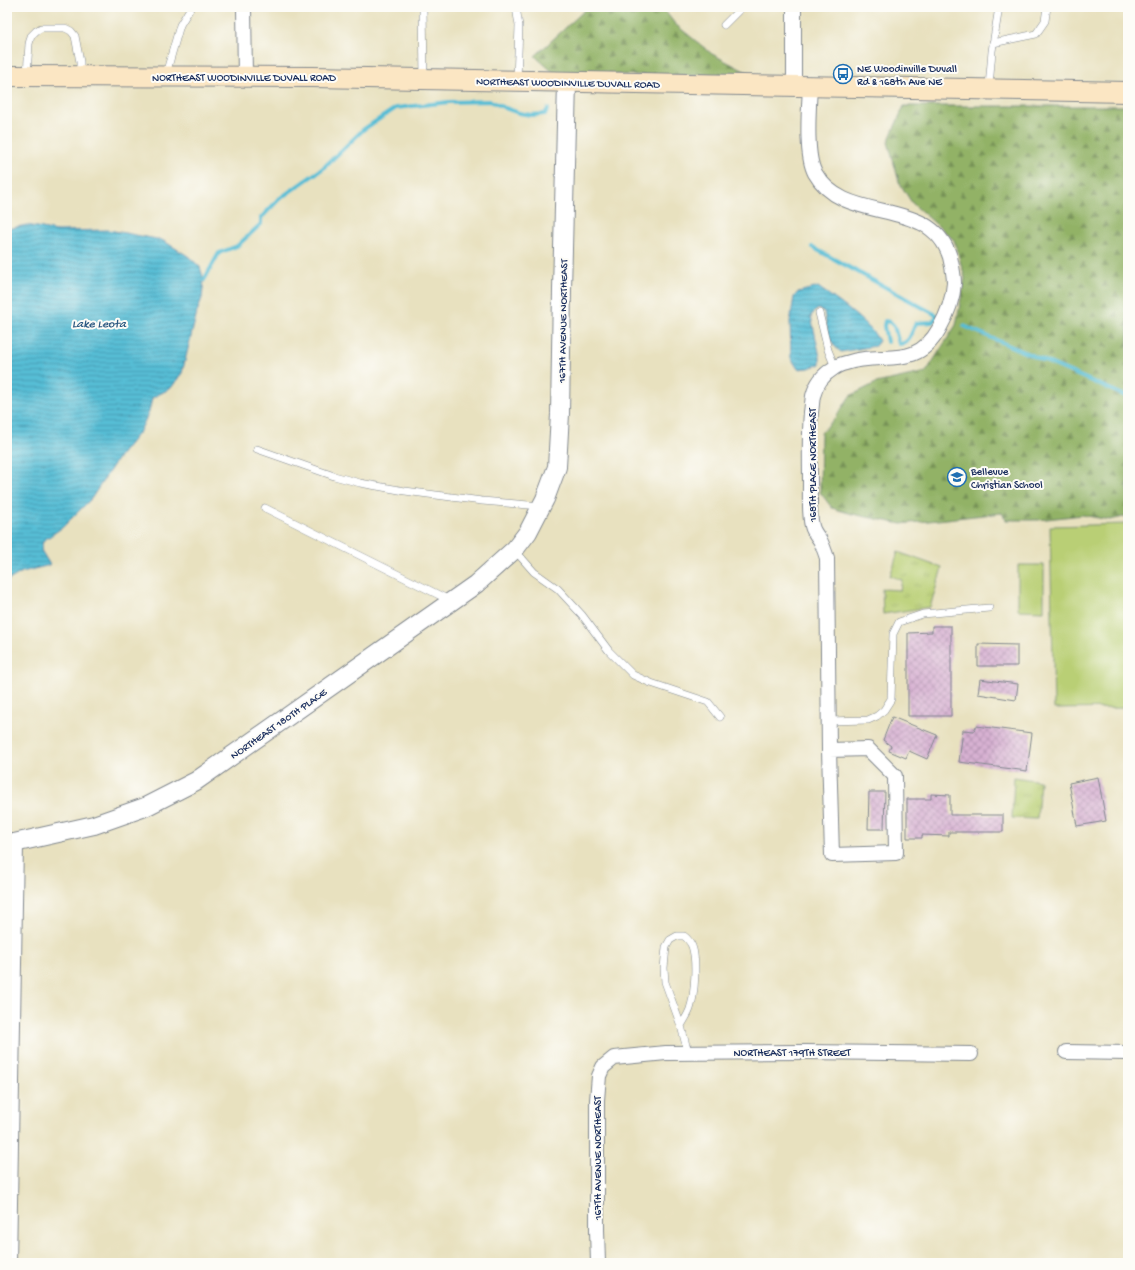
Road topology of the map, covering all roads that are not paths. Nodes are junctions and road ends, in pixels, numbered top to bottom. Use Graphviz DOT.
graph roads {
  1 [pos="191,7"];
  2 [pos="244,7"];
  3 [pos="423,7"];
  4 [pos="516,7"];
  5 [pos="742,7"];
  6 [pos="794,7"];
  7 [pos="999,7"];
  8 [pos="1047,7"];
  9 [pos="724,25"];
  10 [pos="993,43"];
  11 [pos="7,76"];
  12 [pos="27,76"];
  13 [pos="80,76"];
  14 [pos="165,76"];
  15 [pos="244,76"];
  16 [pos="424,79"];
  17 [pos="517,81"];
  18 [pos="567,82"];
  19 [pos="802,86"];
  20 [pos="989,90"];
  21 [pos="1128,92"];
  22 [pos="819,314"];
  23 [pos="835,367"];
  24 [pos="257,449"];
  25 [pos="542,506"];
  26 [pos="265,508"];
  27 [pos="515,549"];
  28 [pos="452,601"];
  29 [pos="989,608"];
  30 [pos="720,717"];
  31 [pos="828,722"];
  32 [pos="828,750"];
  33 [pos="11,843"];
  34 [pos="681,1026"];
  35 [pos="688,1052"];
  36 [pos="1066,1052"];
  37 [pos="1128,1053"];
  38 [pos="970,1054"];
  39 [pos="614,1058"];
  40 [pos="7,1263"];
  41 [pos="598,1263"];
  1 -- 14 [label="lane"];
  2 -- 15 [label="street"];
  3 -- 16 [label="lane"];
  4 -- 17 [label="lane"];
  5 -- 9 [label="lane"];
  6 -- 19 [label="street, 168TH PLACE NORTHEAST"];
  7 -- 10 [label="lane"];
  8 -- 10 [label="lane"];
  10 -- 20 [label="lane"];
  11 -- 12 [label="main road, NORTHEAST WOODINVILLE DUVALL ROAD"];
  12 -- 13 [label="main road, NORTHEAST WOODINVILLE DUVALL ROAD"];
  12 -- 13 [label="lane"];
  13 -- 14 [label="main road, NORTHEAST WOODINVILLE DUVALL ROAD"];
  14 -- 15 [label="main road, NORTHEAST WOODINVILLE DUVALL ROAD"];
  15 -- 16 [label="main road, NORTHEAST WOODINVILLE DUVALL ROAD"];
  16 -- 17 [label="main road, NORTHEAST WOODINVILLE DUVALL ROAD"];
  17 -- 18 [label="main road, NORTHEAST WOODINVILLE DUVALL ROAD"];
  18 -- 19 [label="main road, NORTHEAST WOODINVILLE DUVALL ROAD"];
  18 -- 25 [label="street, 167TH AVENUE NORTHEAST"];
  19 -- 20 [label="main road, NORTHEAST WOODINVILLE DUVALL ROAD"];
  19 -- 23 [label="street, 168TH PLACE NORTHEAST"];
  20 -- 21 [label="main road, NORTHEAST WOODINVILLE DUVALL ROAD"];
  22 -- 23 [label="lane"];
  23 -- 31 [label="street, 168TH PLACE NORTHEAST"];
  24 -- 25 [label="lane"];
  25 -- 27 [label="street, 167TH AVENUE NORTHEAST"];
  26 -- 28 [label="lane"];
  27 -- 28 [label="street, NORTHEAST 180TH PLACE"];
  27 -- 30 [label="lane"];
  28 -- 33 [label="street, NORTHEAST 180TH PLACE"];
  29 -- 31 [label="lane"];
  31 -- 32 [label="street, 168TH PLACE NORTHEAST"];
  32 -- 32 [label="street, 168TH PLACE NORTHEAST"];
  33 -- 40 [label="street"];
  34 -- 34 [label="lane"];
  34 -- 35 [label="lane"];
  35 -- 38 [label="street, NORTHEAST 179TH STREET"];
  35 -- 39 [label="street, NORTHEAST 179TH STREET"];
  36 -- 37 [label="street"];
  39 -- 41 [label="street, 167TH AVENUE NORTHEAST"];
}
